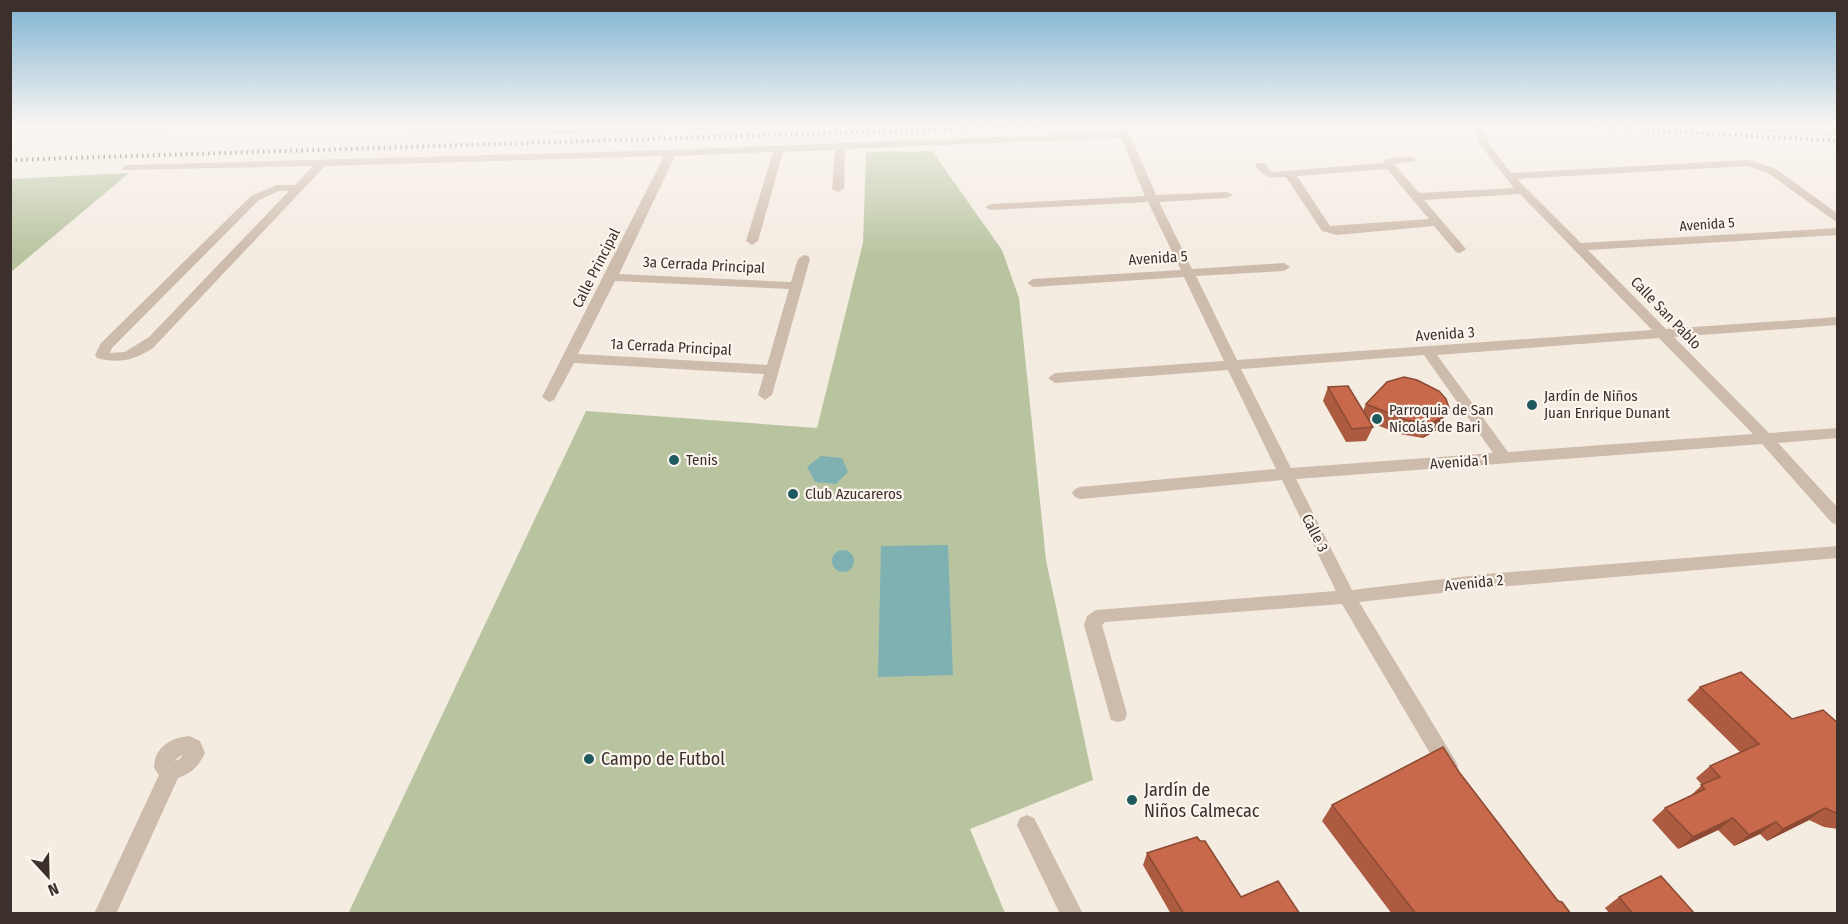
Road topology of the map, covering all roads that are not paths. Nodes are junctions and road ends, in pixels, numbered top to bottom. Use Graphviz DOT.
graph roads {
  1 [pos="316,169"];
  2 [pos="663,169"];
  3 [pos="773,169"];
  4 [pos="839,169"];
  5 [pos="1139,169"];
  6 [pos="1263,169"];
  7 [pos="1336,169"];
  8 [pos="1392,169"];
  9 [pos="1503,169"];
  10 [pos="1636,169"];
  11 [pos="1768,169"];
  12 [pos="1288,172"];
  13 [pos="1508,176"];
  14 [pos="299,188"];
  15 [pos="838,189"];
  16 [pos="1522,191"];
  17 [pos="1227,195"];
  18 [pos="1415,197"];
  19 [pos="1152,198"];
  20 [pos="991,207"];
  21 [pos="1838,220"];
  22 [pos="1436,222"];
  23 [pos="1838,231"];
  24 [pos="752,241"];
  25 [pos="1579,248"];
  26 [pos="1460,249"];
  27 [pos="804,259"];
  28 [pos="1284,267"];
  29 [pos="1189,272"];
  30 [pos="611,277"];
  31 [pos="1033,283"];
  32 [pos="796,286"];
  33 [pos="1838,321"];
  34 [pos="1664,334"];
  35 [pos="1428,352"];
  36 [pos="569,358"];
  37 [pos="1232,364"];
  38 [pos="772,370"];
  39 [pos="1055,378"];
  40 [pos="765,395"];
  41 [pos="549,397"];
  42 [pos="1838,433"];
  43 [pos="1767,440"];
  44 [pos="1505,459"];
  45 [pos="1285,474"];
  46 [pos="1080,493"];
  47 [pos="1838,519"];
  48 [pos="1838,552"];
  49 [pos="1347,597"];
  50 [pos="1118,714"];
  51 [pos="171,771"];
  52 [pos="1455,781"];
  53 [pos="1028,825"];
  54 [pos="105,914"];
  55 [pos="1072,914"];
  1 -- 14 [label="street"];
  2 -- 30 [label="street, Calle Principal"];
  3 -- 24 [label="street"];
  4 -- 15 [label="street"];
  5 -- 19 [label="street, Calle 3"];
  6 -- 12 [label="street"];
  7 -- 12 [label="street"];
  8 -- 18 [label="street"];
  9 -- 13 [label="street, Calle San Pablo"];
  10 -- 13 [label="street"];
  11 -- 21 [label="street"];
  12 -- 22 [label="street"];
  13 -- 16 [label="street, Calle San Pablo"];
  14 -- 14 [label="street"];
  16 -- 18 [label="street"];
  16 -- 25 [label="street, Calle San Pablo"];
  17 -- 19 [label="street"];
  18 -- 22 [label="street"];
  19 -- 20 [label="street"];
  19 -- 29 [label="street, Calle 3"];
  22 -- 26 [label="street"];
  23 -- 25 [label="street, Avenida 5"];
  25 -- 34 [label="street, Calle San Pablo"];
  27 -- 32 [label="street"];
  28 -- 29 [label="street, Avenida 5"];
  29 -- 31 [label="street, Avenida 5"];
  29 -- 37 [label="street, Calle 3"];
  30 -- 32 [label="street, 3a Cerrada Principal"];
  30 -- 36 [label="street, Calle Principal"];
  32 -- 38 [label="street"];
  33 -- 34 [label="street, Avenida 3"];
  34 -- 35 [label="street, Avenida 3"];
  34 -- 43 [label="street, Calle San Pablo"];
  35 -- 37 [label="street, Avenida 3"];
  35 -- 44 [label="street"];
  36 -- 38 [label="street, 1a Cerrada Principal"];
  36 -- 41 [label="street, Calle Principal"];
  37 -- 39 [label="street, Avenida 3"];
  37 -- 45 [label="street, Calle 3"];
  38 -- 40 [label="street"];
  42 -- 43 [label="street, Avenida 1"];
  43 -- 44 [label="street, Avenida 1"];
  43 -- 47 [label="street, Calle San Pablo"];
  44 -- 45 [label="street, Avenida 1"];
  45 -- 46 [label="street, Avenida 1"];
  45 -- 49 [label="street, Calle 3"];
  48 -- 49 [label="street, Avenida 2"];
  49 -- 50 [label="street, Avenida 2"];
  49 -- 52 [label="street, Calle 3"];
  51 -- 54 [label="street"];
  53 -- 55 [label="street"];
}
